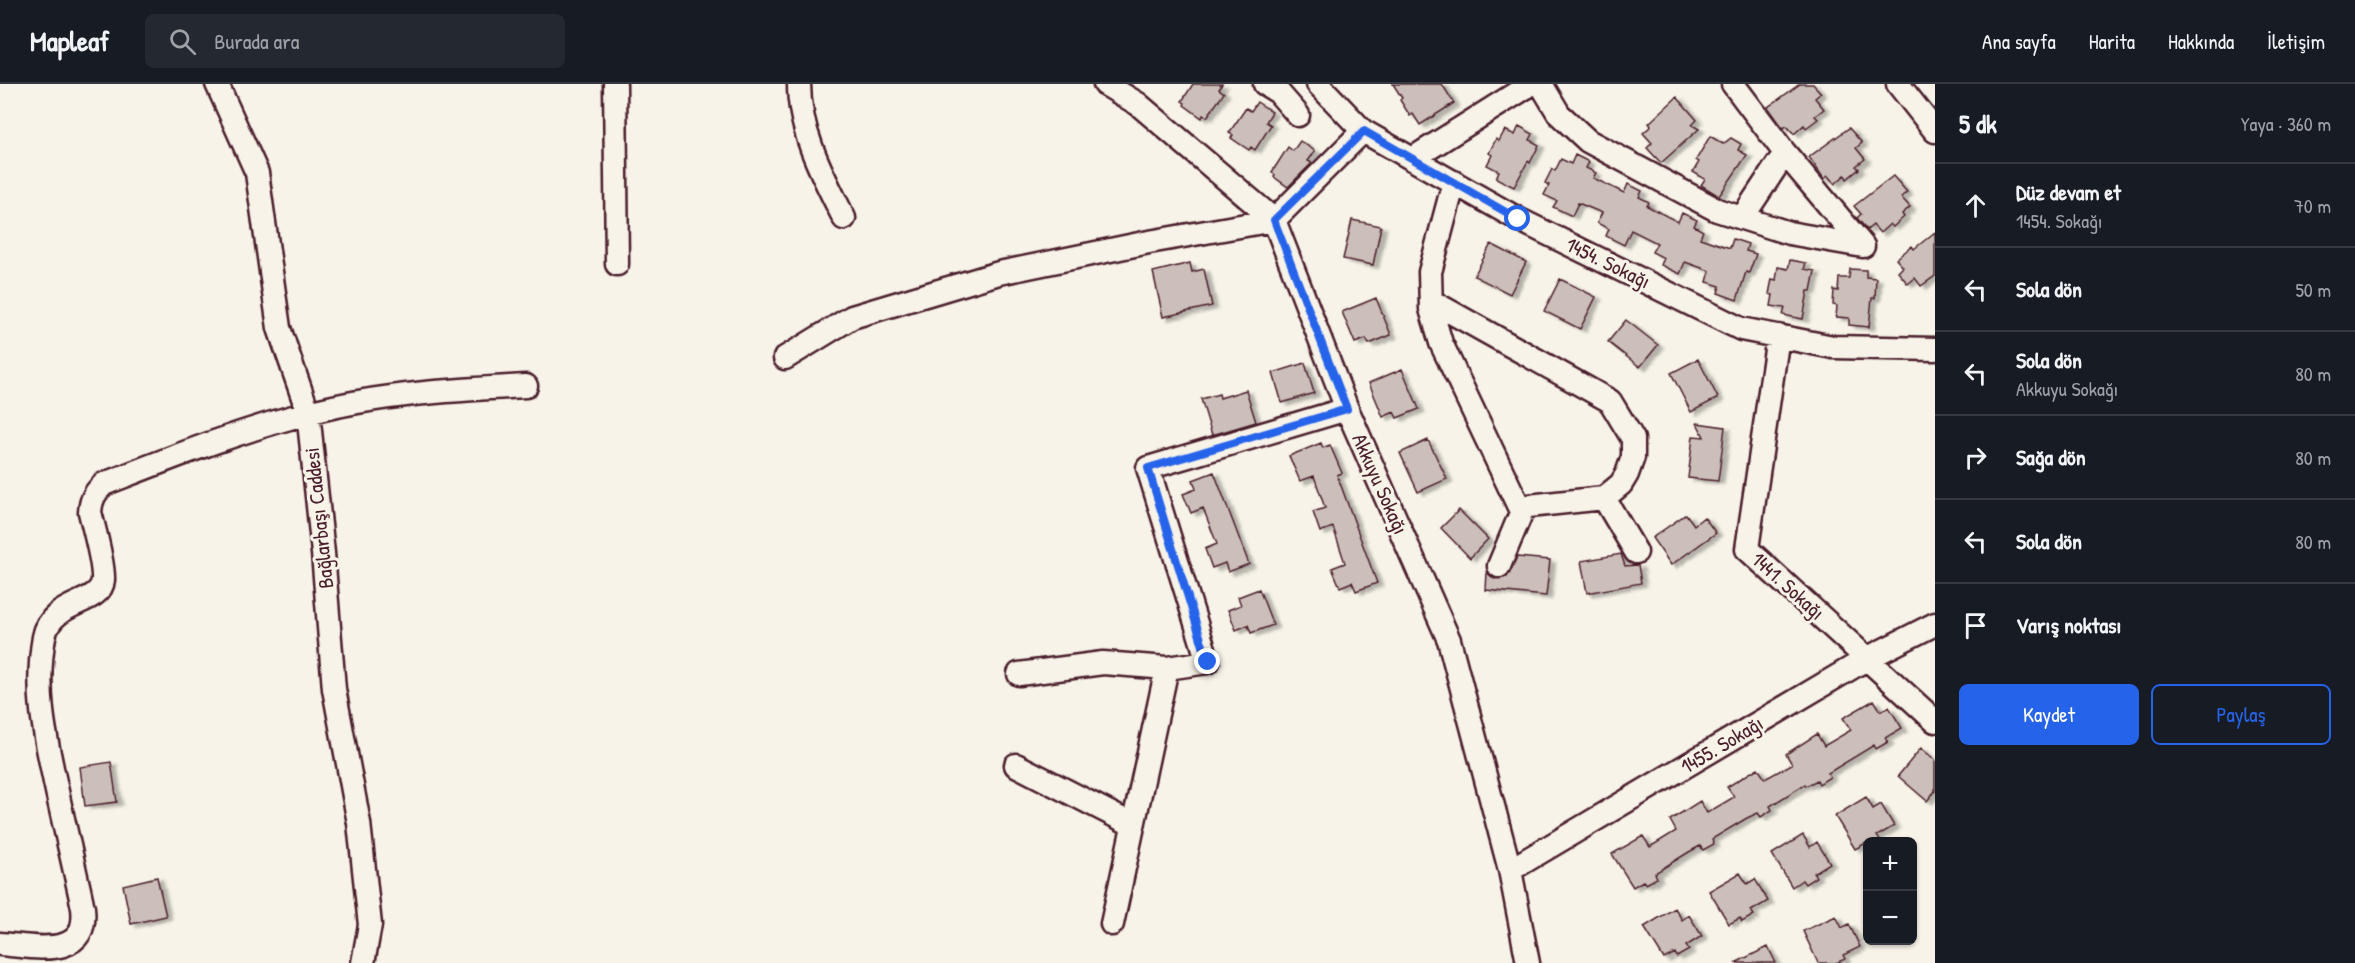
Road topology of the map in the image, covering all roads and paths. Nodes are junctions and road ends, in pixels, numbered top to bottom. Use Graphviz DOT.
graph roads {
  1 [pos="217,84"];
  2 [pos="615,84"];
  3 [pos="799,84"];
  4 [pos="1105,84"];
  5 [pos="1266,84"];
  6 [pos="1318,84"];
  7 [pos="1532,84"];
  8 [pos="1541,84"];
  9 [pos="1733,84"];
  10 [pos="1899,84"];
  11 [pos="1926,104"];
  12 [pos="1298,115"];
  13 [pos="1364,131"];
  14 [pos="1935,131"];
  15 [pos="1785,153"];
  16 [pos="1412,159"];
  17 [pos="1454,182"];
  18 [pos="844,218"];
  19 [pos="1742,218"];
  20 [pos="1274,220"];
  21 [pos="617,264"];
  22 [pos="1431,301"];
  23 [pos="1778,336"];
  24 [pos="1935,349"];
  25 [pos="784,358"];
  26 [pos="526,386"];
  27 [pos="1347,409"];
  28 [pos="308,412"];
  29 [pos="1604,498"];
  30 [pos="1524,506"];
  31 [pos="1636,552"];
  32 [pos="1499,566"];
  33 [pos="1935,624"];
  34 [pos="1868,658"];
  35 [pos="1167,668"];
  36 [pos="1019,674"];
  37 [pos="1935,721"];
  38 [pos="1016,765"];
  39 [pos="1133,825"];
  40 [pos="1510,870"];
  41 [pos="1112,924"];
  42 [pos="0,944"];
  43 [pos="363,963"];
  44 [pos="1528,963"];
  1 -- 28 [label="street, Bağlarbaşı Caddesi"];
  2 -- 21 [label="street"];
  3 -- 18 [label="street"];
  4 -- 20 [label="street, Akkuyu Sokağı"];
  5 -- 12 [label="street"];
  6 -- 13 [label="street, 1454. Sokağı"];
  7 -- 16 [label="street"];
  8 -- 19 [label="street"];
  9 -- 15 [label="street"];
  10 -- 11 [label="street"];
  11 -- 14 [label="street"];
  13 -- 16 [label="street, 1454. Sokağı"];
  13 -- 20 [label="street"];
  15 -- 19 [label="street"];
  15 -- 19 [label="street"];
  16 -- 17 [label="street, 1454. Sokağı"];
  17 -- 22 [label="street"];
  17 -- 23 [label="street, 1454. Sokağı"];
  20 -- 25 [label="street"];
  20 -- 27 [label="street, Akkuyu Sokağı"];
  22 -- 29 [label="street"];
  22 -- 30 [label="street"];
  23 -- 24 [label="street, 1454. Sokağı"];
  23 -- 34 [label="street, 1441. Sokağı"];
  26 -- 28 [label="street"];
  27 -- 35 [label="street"];
  27 -- 40 [label="street, Akkuyu Sokağı"];
  28 -- 42 [label="street"];
  28 -- 43 [label="street, Bağlarbaşı Caddesi"];
  29 -- 30 [label="street"];
  29 -- 31 [label="street"];
  30 -- 32 [label="street"];
  33 -- 34 [label="street, 1455. Sokağı"];
  34 -- 37 [label="street, 1441. Sokağı"];
  34 -- 40 [label="street, 1455. Sokağı"];
  35 -- 36 [label="street"];
  35 -- 39 [label="street"];
  38 -- 39 [label="street"];
  39 -- 41 [label="street"];
  40 -- 44 [label="street, Akkuyu Sokağı"];
}
